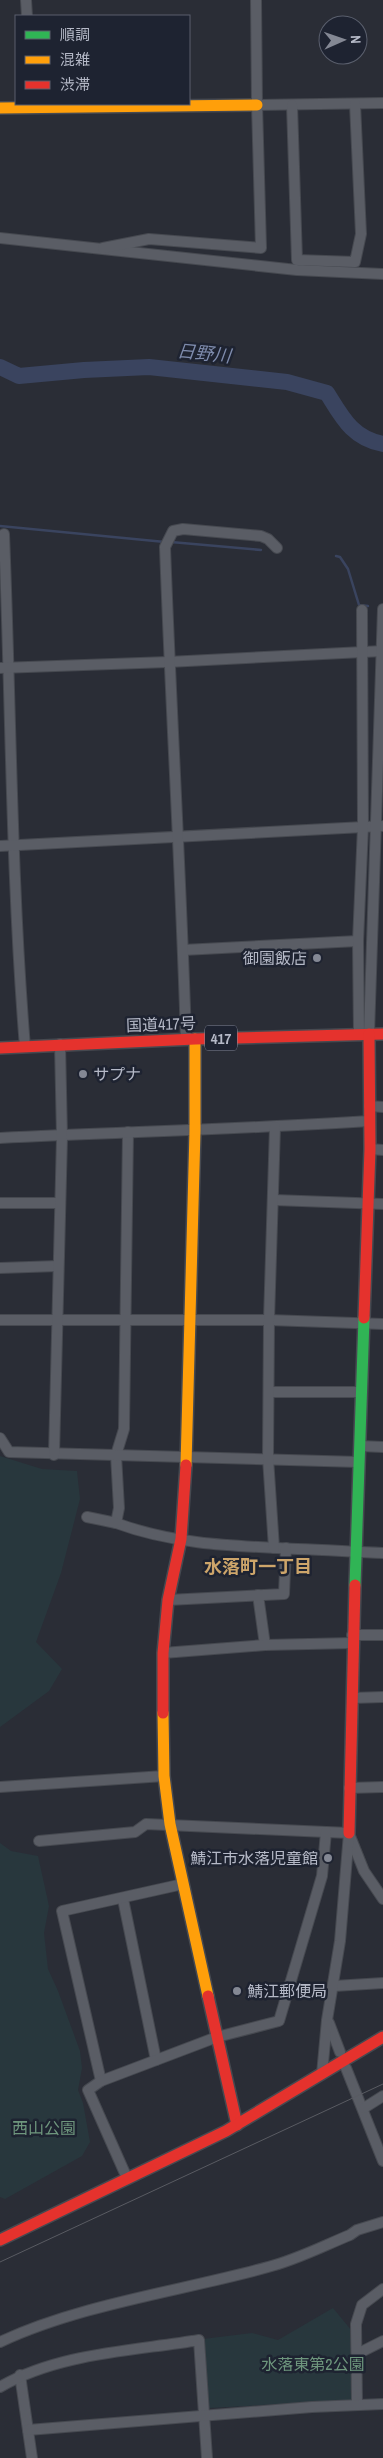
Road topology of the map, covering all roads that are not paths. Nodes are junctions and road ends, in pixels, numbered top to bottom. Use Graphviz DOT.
graph roads {
  1 [pos="26,0"];
  2 [pos="256,0"];
  3 [pos="27,15"];
  4 [pos="355,104"];
  5 [pos="383,104"];
  6 [pos="31,105"];
  7 [pos="257,105"];
  8 [pos="292,105"];
  9 [pos="0,108"];
  10 [pos="0,238"];
  11 [pos="103,248"];
  12 [pos="383,274"];
  13 [pos="4,534"];
  14 [pos="277,548"];
  15 [pos="383,609"];
  16 [pos="362,610"];
  17 [pos="382,651"];
  18 [pos="362,652"];
  19 [pos="168,662"];
  20 [pos="5,668"];
  21 [pos="379,826"];
  22 [pos="363,827"];
  23 [pos="179,837"];
  24 [pos="15,845"];
  25 [pos="0,846"];
  26 [pos="358,941"];
  27 [pos="183,950"];
  28 [pos="364,1034"];
  29 [pos="383,1034"];
  30 [pos="190,1039"];
  31 [pos="60,1044"];
  32 [pos="25,1047"];
  33 [pos="0,1048"];
  34 [pos="369,1106"];
  35 [pos="383,1107"];
  36 [pos="369,1121"];
  37 [pos="275,1127"];
  38 [pos="195,1131"];
  39 [pos="128,1132"];
  40 [pos="62,1137"];
  41 [pos="0,1138"];
  42 [pos="370,1149"];
  43 [pos="383,1150"];
  44 [pos="274,1200"];
  45 [pos="0,1203"];
  46 [pos="59,1203"];
  47 [pos="368,1203"];
  48 [pos="383,1204"];
  49 [pos="58,1266"];
  50 [pos="0,1268"];
  51 [pos="0,1320"];
  52 [pos="124,1320"];
  53 [pos="269,1320"];
  54 [pos="188,1321"];
  55 [pos="57,1322"];
  56 [pos="363,1322"];
  57 [pos="383,1324"];
  58 [pos="269,1392"];
  59 [pos="361,1392"];
  60 [pos="0,1438"];
  61 [pos="360,1446"];
  62 [pos="383,1447"];
  63 [pos="54,1455"];
  64 [pos="116,1455"];
  65 [pos="186,1458"];
  66 [pos="268,1458"];
  67 [pos="359,1462"];
  68 [pos="87,1517"];
  69 [pos="116,1522"];
  70 [pos="181,1539"];
  71 [pos="274,1548"];
  72 [pos="286,1548"];
  73 [pos="356,1552"];
  74 [pos="383,1553"];
  75 [pos="258,1595"];
  76 [pos="168,1600"];
  77 [pos="383,1635"];
  78 [pos="352,1639"];
  79 [pos="265,1644"];
  80 [pos="163,1653"];
  81 [pos="383,1697"];
  82 [pos="352,1698"];
  83 [pos="164,1776"];
  84 [pos="0,1787"];
  85 [pos="383,1787"];
  86 [pos="349,1788"];
  87 [pos="170,1824"];
  88 [pos="326,1832"];
  89 [pos="349,1833"];
  90 [pos="39,1841"];
  91 [pos="183,1884"];
  92 [pos="123,1899"];
  93 [pos="383,1899"];
  94 [pos="383,1983"];
  95 [pos="334,1986"];
  96 [pos="327,2020"];
  97 [pos="217,2037"];
  98 [pos="383,2037"];
  99 [pos="340,2052"];
  100 [pos="156,2060"];
  101 [pos="346,2068"];
  102 [pos="322,2074"];
  103 [pos="101,2081"];
  104 [pos="383,2096"];
  105 [pos="364,2108"];
  106 [pos="237,2125"];
  107 [pos="381,2149"];
  108 [pos="383,2161"];
  109 [pos="127,2178"];
  110 [pos="383,2222"];
  111 [pos="0,2240"];
  112 [pos="383,2289"];
  113 [pos="383,2341"];
  114 [pos="0,2342"];
  115 [pos="357,2354"];
  116 [pos="20,2375"];
  117 [pos="0,2387"];
  118 [pos="358,2404"];
  119 [pos="383,2404"];
  120 [pos="205,2416"];
  121 [pos="28,2430"];
  122 [pos="32,2458"];
  123 [pos="207,2458"];
  1 -- 3 [label="street"];
  2 -- 7 [label="street"];
  4 -- 5 [label="street"];
  4 -- 8 [label="street"];
  4 -- 8 [label="street"];
  6 -- 7 [label="main road"];
  6 -- 9 [label="main road"];
  7 -- 8 [label="street"];
  7 -- 11 [label="street"];
  10 -- 11 [label="street"];
  11 -- 12 [label="street"];
  13 -- 20 [label="street"];
  14 -- 19 [label="street"];
  15 -- 17 [label="street"];
  16 -- 18 [label="street"];
  17 -- 18 [label="street"];
  17 -- 21 [label="street"];
  18 -- 19 [label="street"];
  18 -- 22 [label="street"];
  19 -- 20 [label="street"];
  19 -- 23 [label="street"];
  20 -- 24 [label="street"];
  21 -- 22 [label="street"];
  21 -- 28 [label="street"];
  22 -- 23 [label="street"];
  22 -- 26 [label="street"];
  23 -- 24 [label="street"];
  23 -- 27 [label="street"];
  24 -- 25 [label="street"];
  24 -- 32 [label="street"];
  26 -- 27 [label="street"];
  26 -- 28 [label="street"];
  27 -- 30 [label="street"];
  28 -- 29 [label="main road, 国道417号 / 417"];
  28 -- 30 [label="main road, 国道417号 / 417"];
  28 -- 34 [label="main road"];
  30 -- 31 [label="main road, 国道417号 / 417"];
  30 -- 38 [label="main road"];
  31 -- 32 [label="main road, 国道417号 / 417"];
  31 -- 40 [label="street"];
  32 -- 33 [label="main road, 国道417号 / 417"];
  34 -- 35 [label="street"];
  34 -- 36 [label="main road"];
  36 -- 37 [label="street"];
  36 -- 42 [label="main road"];
  37 -- 38 [label="street"];
  37 -- 44 [label="street"];
  38 -- 39 [label="street"];
  38 -- 54 [label="main road"];
  39 -- 40 [label="street"];
  39 -- 52 [label="street"];
  40 -- 41 [label="street"];
  40 -- 46 [label="street"];
  42 -- 43 [label="street"];
  42 -- 47 [label="main road"];
  44 -- 47 [label="street"];
  44 -- 53 [label="street"];
  45 -- 46 [label="street"];
  46 -- 49 [label="street"];
  47 -- 48 [label="street"];
  47 -- 56 [label="main road"];
  49 -- 50 [label="street"];
  49 -- 55 [label="street"];
  51 -- 55 [label="street"];
  52 -- 54 [label="street"];
  52 -- 55 [label="street"];
  52 -- 64 [label="street"];
  53 -- 54 [label="street"];
  53 -- 56 [label="street"];
  53 -- 58 [label="street"];
  54 -- 65 [label="main road"];
  55 -- 63 [label="street"];
  56 -- 57 [label="street"];
  56 -- 59 [label="main road"];
  58 -- 59 [label="street"];
  58 -- 66 [label="street"];
  59 -- 61 [label="main road"];
  60 -- 63 [label="street"];
  61 -- 62 [label="street"];
  61 -- 67 [label="main road"];
  63 -- 64 [label="street"];
  64 -- 65 [label="street"];
  64 -- 69 [label="street"];
  65 -- 66 [label="street"];
  65 -- 70 [label="main road"];
  66 -- 67 [label="street"];
  66 -- 71 [label="street"];
  67 -- 73 [label="main road"];
  68 -- 69 [label="street"];
  69 -- 70 [label="street"];
  70 -- 71 [label="street"];
  70 -- 76 [label="main road"];
  71 -- 72 [label="street"];
  72 -- 73 [label="street"];
  72 -- 75 [label="street"];
  73 -- 74 [label="street"];
  73 -- 78 [label="main road"];
  75 -- 76 [label="street"];
  75 -- 79 [label="street"];
  76 -- 80 [label="main road"];
  77 -- 78 [label="street"];
  78 -- 79 [label="street"];
  78 -- 82 [label="main road"];
  79 -- 80 [label="street"];
  80 -- 83 [label="main road"];
  81 -- 82 [label="street"];
  82 -- 86 [label="main road"];
  83 -- 84 [label="street"];
  83 -- 87 [label="main road"];
  85 -- 86 [label="street"];
  86 -- 89 [label="main road"];
  87 -- 88 [label="street"];
  87 -- 90 [label="street"];
  87 -- 91 [label="main road"];
  88 -- 89 [label="street"];
  88 -- 97 [label="street"];
  89 -- 93 [label="street"];
  89 -- 95 [label="street"];
  91 -- 92 [label="street"];
  91 -- 97 [label="main road"];
  92 -- 100 [label="street"];
  92 -- 103 [label="street"];
  94 -- 95 [label="street"];
  95 -- 96 [label="street"];
  96 -- 99 [label="street"];
  96 -- 102 [label="street"];
  97 -- 100 [label="street"];
  97 -- 106 [label="main road"];
  98 -- 102 [label="main road"];
  100 -- 103 [label="street"];
  101 -- 105 [label="street"];
  102 -- 106 [label="main road"];
  103 -- 109 [label="street"];
  104 -- 105 [label="street"];
  105 -- 107 [label="street"];
  106 -- 109 [label="main road"];
  107 -- 108 [label="street"];
  109 -- 111 [label="main road"];
  110 -- 114 [label="street"];
  112 -- 115 [label="street"];
  113 -- 115 [label="street"];
  115 -- 118 [label="street"];
  116 -- 117 [label="street"];
  116 -- 120 [label="street"];
  116 -- 121 [label="street"];
  118 -- 119 [label="street"];
  118 -- 120 [label="street"];
  120 -- 121 [label="street"];
  120 -- 123 [label="street"];
  121 -- 122 [label="street"];
}
